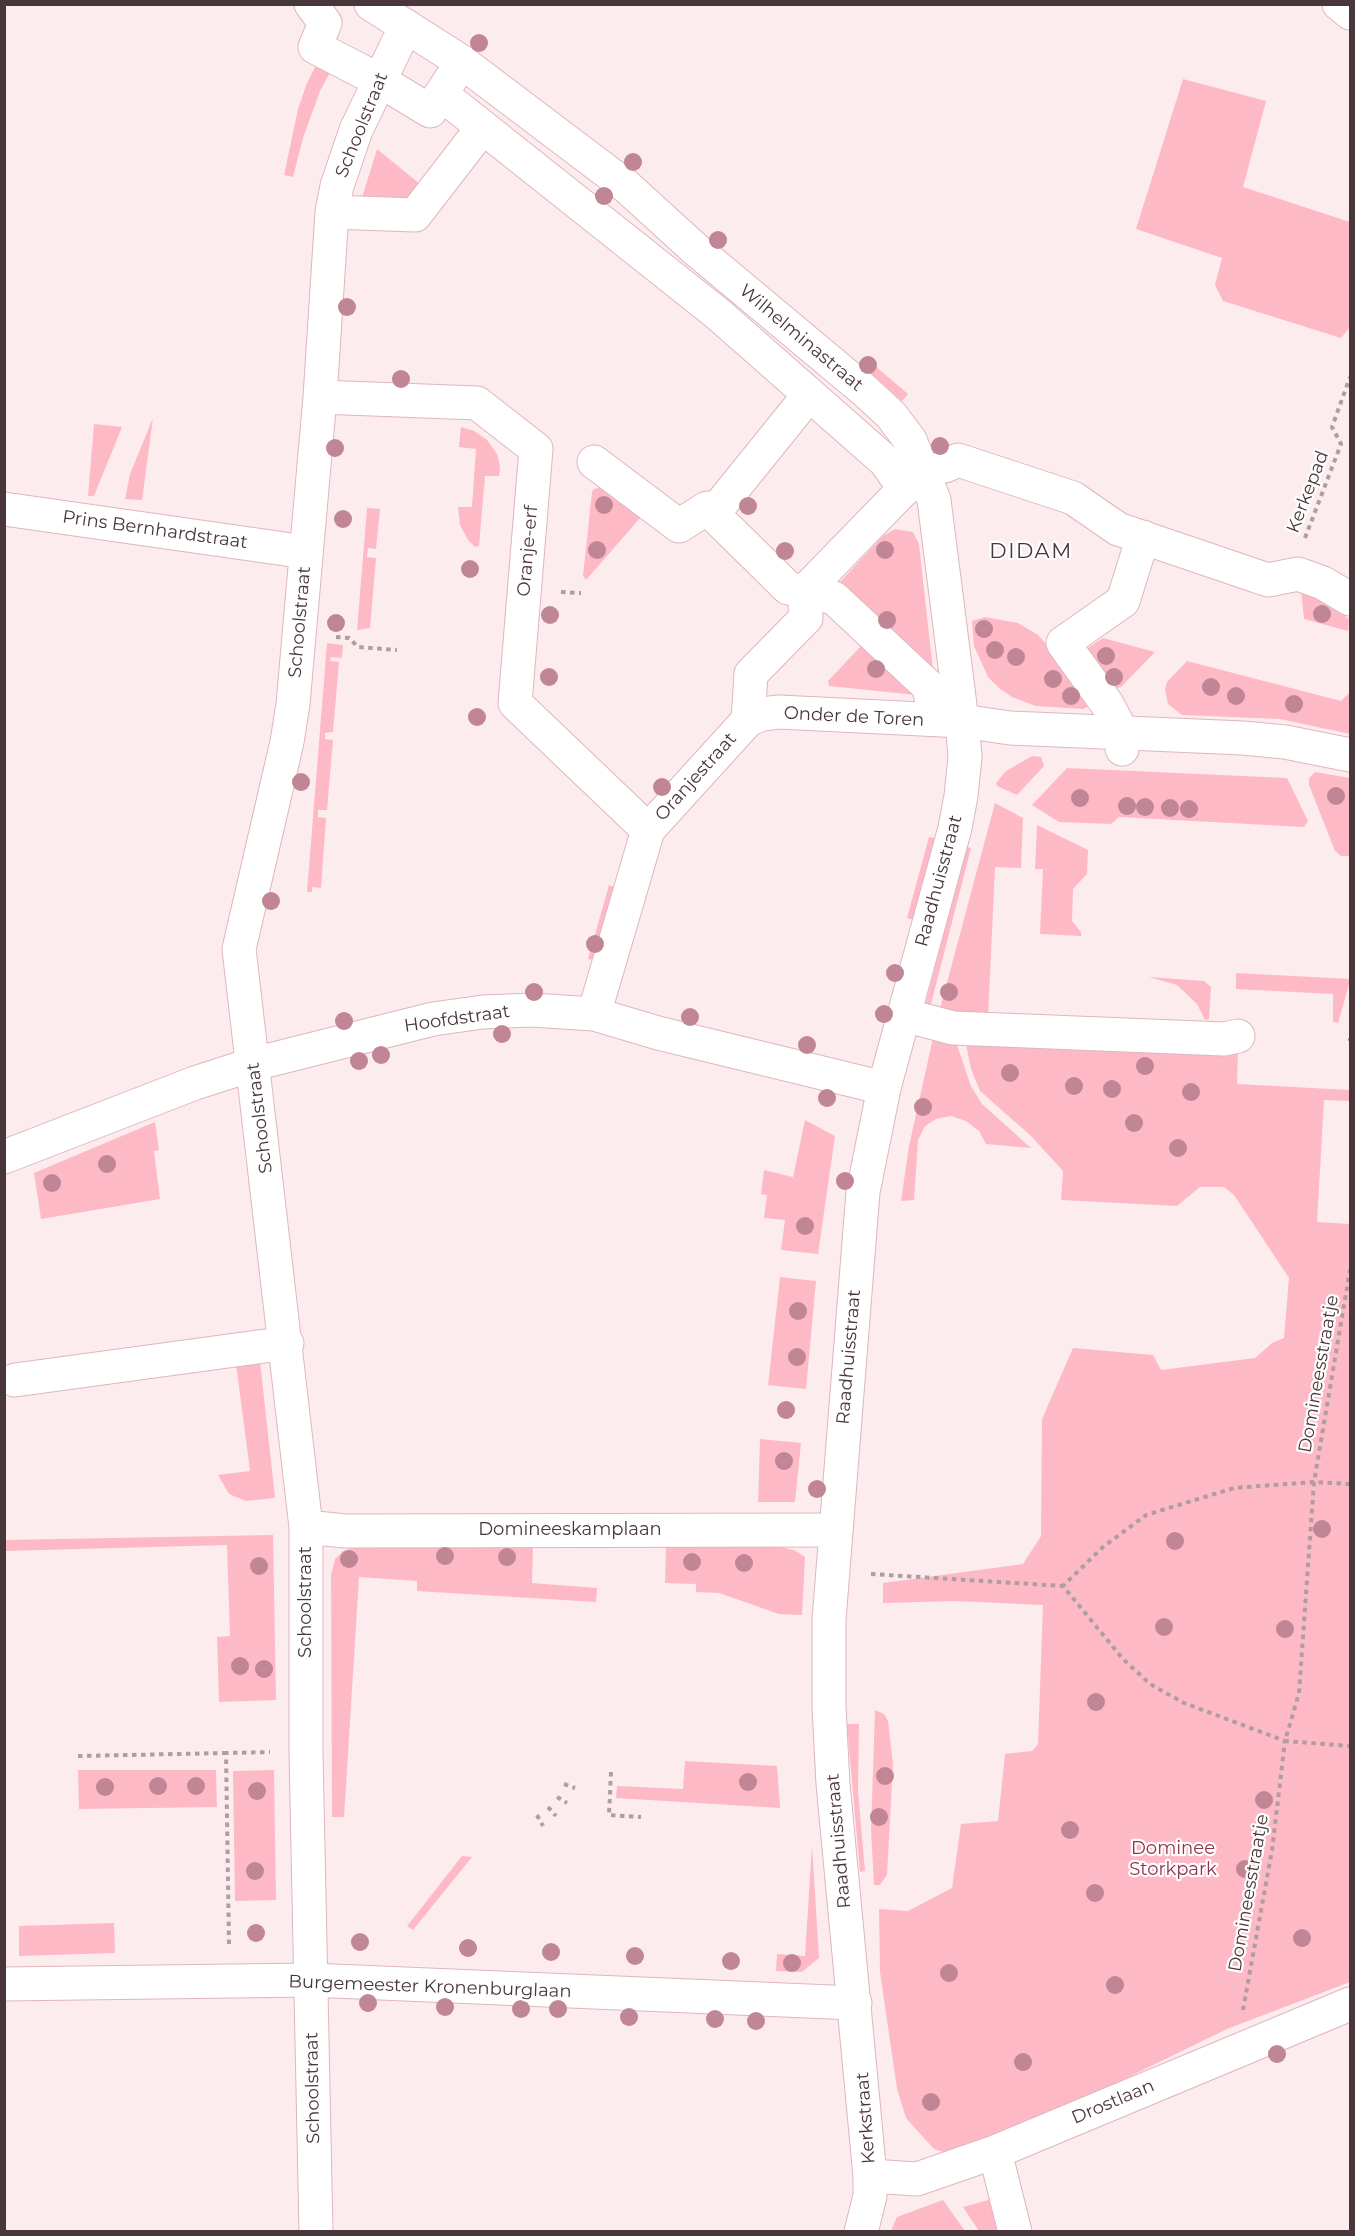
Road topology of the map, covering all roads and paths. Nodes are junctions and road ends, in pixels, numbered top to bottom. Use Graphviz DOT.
graph roads {
  1 [pos="311,4"];
  2 [pos="371,4"];
  3 [pos="1339,4"];
  4 [pos="1350,13"];
  5 [pos="406,26"];
  6 [pos="462,62"];
  7 [pos="441,94"];
  8 [pos="483,127"];
  9 [pos="332,212"];
  10 [pos="1350,376"];
  11 [pos="809,394"];
  12 [pos="320,397"];
  13 [pos="594,462"];
  14 [pos="945,466"];
  15 [pos="4,509"];
  16 [pos="713,514"];
  17 [pos="1143,537"];
  18 [pos="1305,540"];
  19 [pos="306,552"];
  20 [pos="796,590"];
  21 [pos="1350,599"];
  22 [pos="299,634"];
  23 [pos="397,650"];
  24 [pos="932,701"];
  25 [pos="747,720"];
  26 [pos="962,721"];
  27 [pos="1122,741"];
  28 [pos="1350,755"];
  29 [pos="648,830"];
  30 [pos="594,1014"];
  31 [pos="904,1015"];
  32 [pos="1238,1036"];
  33 [pos="254,1064"];
  34 [pos="884,1088"];
  35 [pos="4,1157"];
  36 [pos="1350,1270"];
  37 [pos="287,1343"];
  38 [pos="15,1380"];
  39 [pos="1314,1482"];
  40 [pos="1350,1484"];
  41 [pos="306,1527"];
  42 [pos="835,1530"];
  43 [pos="871,1574"];
  44 [pos="1063,1586"];
  45 [pos="1285,1741"];
  46 [pos="1350,1746"];
  47 [pos="278,1752"];
  48 [pos="226,1753"];
  49 [pos="78,1756"];
  50 [pos="611,1773"];
  51 [pos="564,1784"];
  52 [pos="574,1788"];
  53 [pos="557,1797"];
  54 [pos="567,1803"];
  55 [pos="548,1807"];
  56 [pos="537,1815"];
  57 [pos="556,1816"];
  58 [pos="641,1817"];
  59 [pos="543,1826"];
  60 [pos="310,1980"];
  61 [pos="230,1981"];
  62 [pos="4,1984"];
  63 [pos="855,2003"];
  64 [pos="1350,2004"];
  65 [pos="1237,2049"];
  66 [pos="995,2152"];
  67 [pos="870,2176"];
  68 [pos="316,2232"];
  69 [pos="861,2232"];
  70 [pos="1015,2232"];
  1 -- 7 [label="street"];
  2 -- 5 [label="street, Wilhelminastraat"];
  3 -- 4 [label="street"];
  5 -- 6 [label="street, Wilhelminastraat"];
  5 -- 9 [label="street, Schoolstraat"];
  6 -- 7 [label="street"];
  6 -- 26 [label="street, Wilhelminastraat"];
  7 -- 8 [label="street, Wilhelminastraat"];
  8 -- 9 [label="street"];
  8 -- 11 [label="street, Wilhelminastraat"];
  9 -- 12 [label="street, Schoolstraat"];
  10 -- 18 [label="path, Kerkepad"];
  11 -- 16 [label="street"];
  11 -- 20 [label="street, Wilhelminastraat"];
  12 -- 19 [label="street, Schoolstraat"];
  12 -- 29 [label="street, Oranje-erf"];
  13 -- 16 [label="street"];
  14 -- 17 [label="street"];
  15 -- 19 [label="street, Prins Bernhardstraat"];
  16 -- 20 [label="street"];
  17 -- 21 [label="street"];
  17 -- 27 [label="street"];
  19 -- 22 [label="street, Schoolstraat"];
  20 -- 24 [label="street"];
  20 -- 25 [label="street, Oranjestraat"];
  22 -- 23 [label="path"];
  22 -- 33 [label="street, Schoolstraat"];
  25 -- 26 [label="street, Onder de Toren"];
  25 -- 29 [label="street, Oranjestraat"];
  26 -- 27 [label="street, Onder de Toren"];
  26 -- 31 [label="street, Raadhuisstraat"];
  27 -- 28 [label="street, Onder de Toren"];
  29 -- 30 [label="street, Oranjestraat"];
  30 -- 33 [label="street, Hoofdstraat"];
  30 -- 34 [label="street, Hoofdstraat"];
  31 -- 32 [label="street"];
  31 -- 34 [label="street, Raadhuisstraat"];
  33 -- 35 [label="street, Hoofdstraat"];
  33 -- 37 [label="street, Schoolstraat"];
  34 -- 42 [label="street, Raadhuisstraat"];
  36 -- 39 [label="path, Domineesstraatje"];
  37 -- 38 [label="street"];
  37 -- 41 [label="street, Schoolstraat"];
  39 -- 40 [label="path"];
  39 -- 44 [label="path"];
  39 -- 45 [label="path, Domineesstraatje"];
  41 -- 42 [label="street, Domineeskamplaan"];
  41 -- 60 [label="street, Schoolstraat"];
  42 -- 63 [label="street, Raadhuisstraat"];
  43 -- 44 [label="path"];
  44 -- 45 [label="path"];
  45 -- 46 [label="path"];
  45 -- 65 [label="path, Domineesstraatje"];
  47 -- 48 [label="path"];
  48 -- 49 [label="path"];
  48 -- 61 [label="path"];
  50 -- 58 [label="path"];
  51 -- 52 [label="path"];
  53 -- 54 [label="path"];
  55 -- 57 [label="path"];
  56 -- 59 [label="path"];
  60 -- 61 [label="street, Burgemeester Kronenburglaan"];
  60 -- 63 [label="street, Burgemeester Kronenburglaan"];
  60 -- 68 [label="street, Schoolstraat"];
  61 -- 62 [label="street, Burgemeester Kronenburglaan"];
  63 -- 67 [label="street, Kerkstraat"];
  64 -- 65 [label="street, Drostlaan"];
  65 -- 66 [label="street, Drostlaan"];
  66 -- 67 [label="street, Drostlaan"];
  66 -- 70 [label="street"];
  67 -- 69 [label="street, Kerkstraat"];
}
